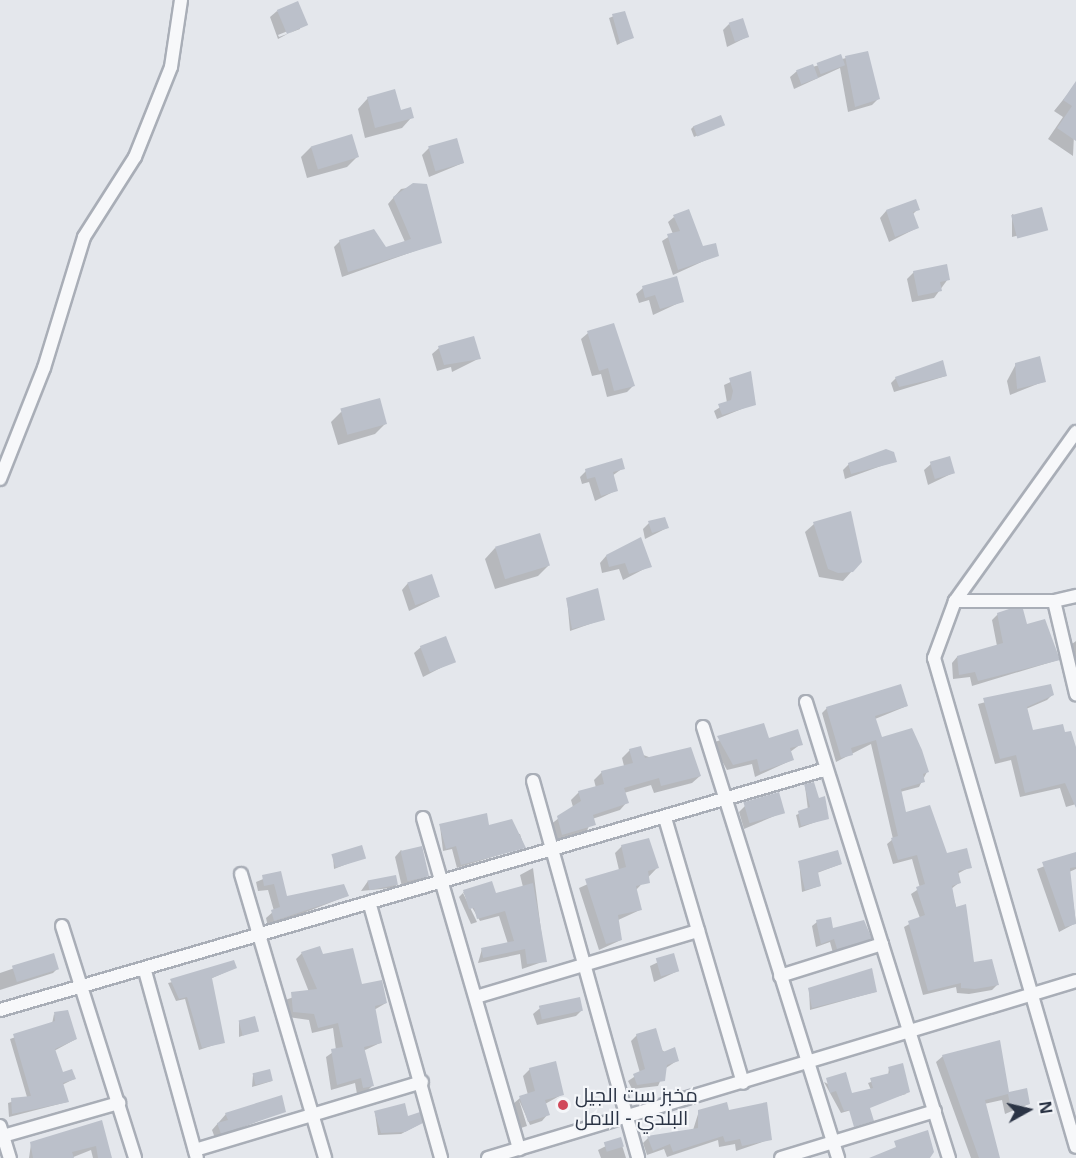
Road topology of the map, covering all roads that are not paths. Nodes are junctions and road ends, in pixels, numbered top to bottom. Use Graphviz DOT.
graph roads {
  1 [pos="181,0"];
  2 [pos="1076,432"];
  3 [pos="1076,449"];
  4 [pos="1063,456"];
  5 [pos="0,479"];
  6 [pos="1076,596"];
  7 [pos="955,601"];
  8 [pos="1054,601"];
  9 [pos="1076,694"];
  10 [pos="806,702"];
  11 [pos="703,727"];
  12 [pos="827,769"];
  13 [pos="533,781"];
  14 [pos="726,800"];
  15 [pos="423,818"];
  16 [pos="665,818"];
  17 [pos="553,851"];
  18 [pos="241,874"];
  19 [pos="443,883"];
  20 [pos="370,905"];
  21 [pos="62,926"];
  22 [pos="698,931"];
  23 [pos="259,937"];
  24 [pos="882,944"];
  25 [pos="582,966"];
  26 [pos="145,971"];
  27 [pos="780,976"];
  28 [pos="1076,981"];
  29 [pos="83,988"];
  30 [pos="1030,995"];
  31 [pos="476,997"];
  32 [pos="0,1010"];
  33 [pos="910,1033"];
  34 [pos="808,1064"];
  35 [pos="422,1082"];
  36 [pos="743,1083"];
  37 [pos="119,1103"];
  38 [pos="935,1111"];
  39 [pos="313,1114"];
  40 [pos="626,1118"];
  41 [pos="1,1131"];
  42 [pos="833,1143"];
  43 [pos="1076,1147"];
  44 [pos="519,1149"];
  45 [pos="196,1154"];
  46 [pos="10,1158"];
  47 [pos="135,1158"];
  48 [pos="325,1158"];
  49 [pos="441,1158"];
  50 [pos="488,1158"];
  51 [pos="638,1158"];
  52 [pos="781,1158"];
  53 [pos="838,1158"];
  54 [pos="949,1158"];
  1 -- 5 [label="street"];
  2 -- 4 [label="street"];
  3 -- 4 [label="street"];
  4 -- 7 [label="street"];
  6 -- 8 [label="street"];
  7 -- 8 [label="street"];
  7 -- 30 [label="street"];
  8 -- 9 [label="street"];
  10 -- 12 [label="street"];
  11 -- 14 [label="street"];
  12 -- 14 [label="street"];
  12 -- 24 [label="street"];
  13 -- 17 [label="street"];
  14 -- 16 [label="street"];
  14 -- 27 [label="street"];
  15 -- 19 [label="street"];
  16 -- 17 [label="street"];
  16 -- 22 [label="street"];
  17 -- 19 [label="street"];
  17 -- 25 [label="street"];
  18 -- 23 [label="street"];
  19 -- 20 [label="street"];
  19 -- 31 [label="street"];
  20 -- 23 [label="street"];
  20 -- 35 [label="street"];
  21 -- 29 [label="street"];
  22 -- 25 [label="street"];
  22 -- 36 [label="street"];
  23 -- 26 [label="street"];
  23 -- 39 [label="street"];
  24 -- 27 [label="street"];
  24 -- 33 [label="street"];
  25 -- 31 [label="street"];
  25 -- 40 [label="street"];
  26 -- 29 [label="street"];
  26 -- 45 [label="street"];
  27 -- 34 [label="street"];
  28 -- 30 [label="street"];
  29 -- 32 [label="street"];
  29 -- 37 [label="street"];
  30 -- 33 [label="street"];
  30 -- 43 [label="street"];
  31 -- 44 [label="street"];
  33 -- 34 [label="street"];
  33 -- 38 [label="street"];
  34 -- 36 [label="street"];
  34 -- 42 [label="street"];
  35 -- 39 [label="street"];
  35 -- 49 [label="street"];
  36 -- 40 [label="street"];
  37 -- 41 [label="street"];
  37 -- 47 [label="street"];
  38 -- 42 [label="street"];
  38 -- 54 [label="street"];
  39 -- 45 [label="street"];
  39 -- 48 [label="street"];
  40 -- 44 [label="street"];
  40 -- 51 [label="street"];
  41 -- 46 [label="street"];
  42 -- 52 [label="street"];
  42 -- 53 [label="street"];
  44 -- 50 [label="street"];
}
